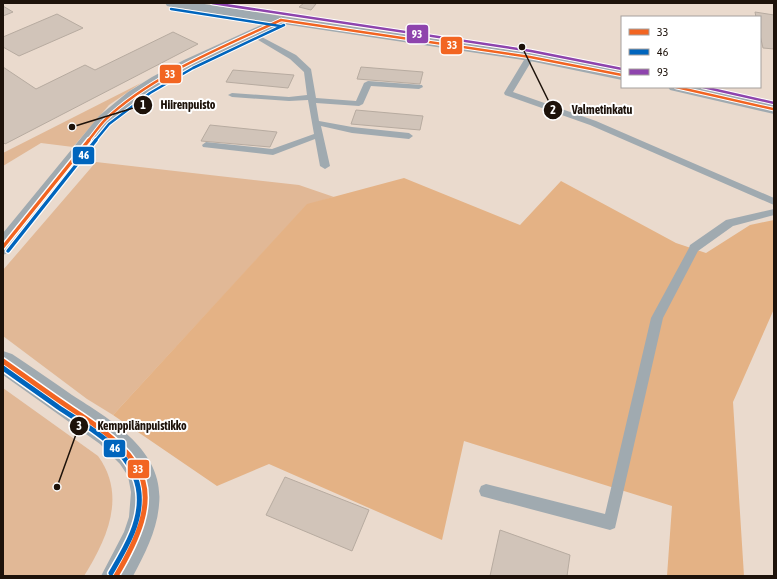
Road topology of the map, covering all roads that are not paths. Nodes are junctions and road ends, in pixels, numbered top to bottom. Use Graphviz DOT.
graph roads {
  1 [pos="172,3"];
  2 [pos="281,20"];
  3 [pos="252,34"];
  4 [pos="530,57"];
  5 [pos="621,75"];
  6 [pos="419,88"];
  7 [pos="680,88"];
  8 [pos="232,95"];
  9 [pos="312,98"];
  10 [pos="774,109"];
  11 [pos="316,122"];
  12 [pos="318,135"];
  13 [pos="409,136"];
  14 [pos="206,145"];
  15 [pos="325,166"];
  16 [pos="774,202"];
  17 [pos="774,212"];
  18 [pos="3,247"];
  19 [pos="3,361"];
  20 [pos="486,491"];
  21 [pos="116,576"];
  1 -- 2 [label="street"];
  2 -- 3 [label="street"];
  2 -- 4 [label="street"];
  3 -- 9 [label="lane"];
  3 -- 18 [label="street"];
  4 -- 5 [label="street"];
  4 -- 16 [label="lane"];
  6 -- 9 [label="lane"];
  7 -- 10 [label="street"];
  8 -- 9 [label="lane"];
  9 -- 11 [label="lane"];
  11 -- 12 [label="lane"];
  11 -- 13 [label="lane"];
  12 -- 14 [label="lane"];
  12 -- 15 [label="lane"];
  17 -- 20 [label="lane"];
  19 -- 21 [label="street"];
}
